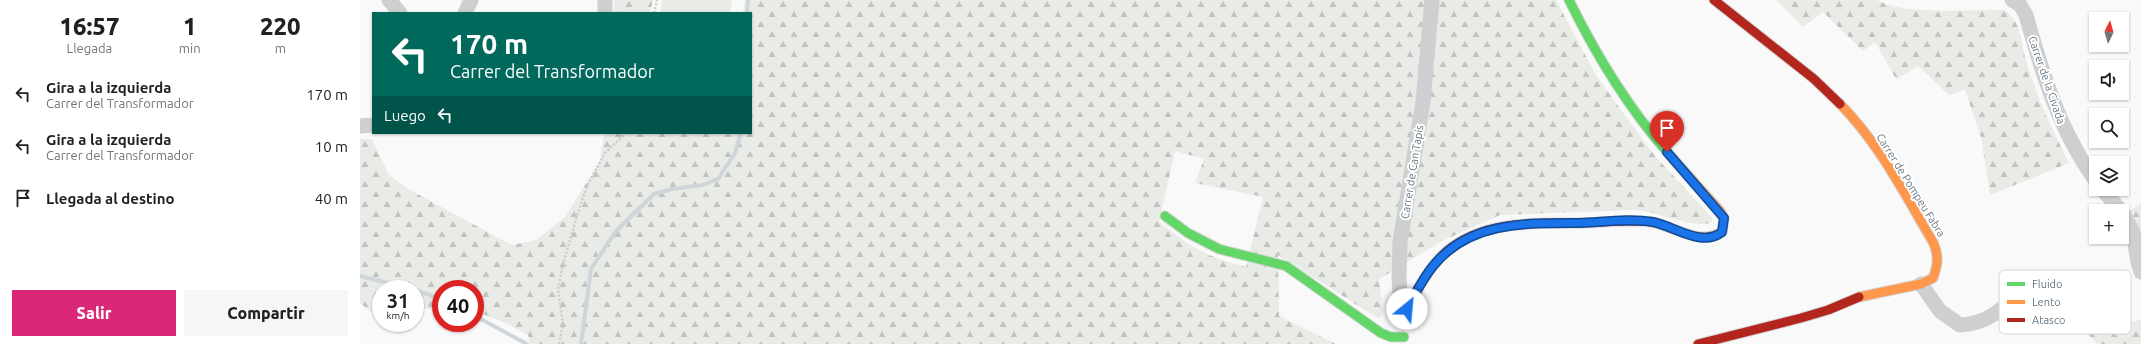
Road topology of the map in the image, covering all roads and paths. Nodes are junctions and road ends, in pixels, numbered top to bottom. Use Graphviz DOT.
graph roads {
  1 [pos="389,0"];
  2 [pos="471,0"];
  3 [pos="605,0"];
  4 [pos="657,0"];
  5 [pos="1432,0"];
  6 [pos="1569,0"];
  7 [pos="1714,0"];
  8 [pos="2012,0"];
  9 [pos="399,12"];
  10 [pos="465,12"];
  11 [pos="605,12"];
  12 [pos="654,12"];
  13 [pos="372,125"];
  14 [pos="360,126"];
  15 [pos="625,134"];
  16 [pos="2089,170"];
  17 [pos="2108,196"];
  18 [pos="2116,204"];
  19 [pos="1165,216"];
  20 [pos="2129,224"];
  21 [pos="2141,272"];
  22 [pos="1921,284"];
  23 [pos="1999,311"];
  24 [pos="1402,319"];
  25 [pos="1404,340"];
  26 [pos="559,344"];
  27 [pos="1698,344"];
  1 -- 9 [label="street"];
  2 -- 10 [label="street"];
  3 -- 11 [label="street"];
  4 -- 12 [label="path"];
  5 -- 24 [label="street, Carrer de Can Tapis"];
  6 -- 24 [label="street"];
  7 -- 22 [label="street, Carrer de Pompeu Fabra"];
  8 -- 16 [label="street, Carrer de la Civada"];
  13 -- 14 [label="street"];
  15 -- 26 [label="path"];
  17 -- 18 [label="street"];
  19 -- 25 [label="street"];
  20 -- 21 [label="street"];
  22 -- 23 [label="street"];
  22 -- 27 [label="street, Carrer de Pompeu Fabra"];
  24 -- 25 [label="street, Carrer de Can Tapis"];
}
